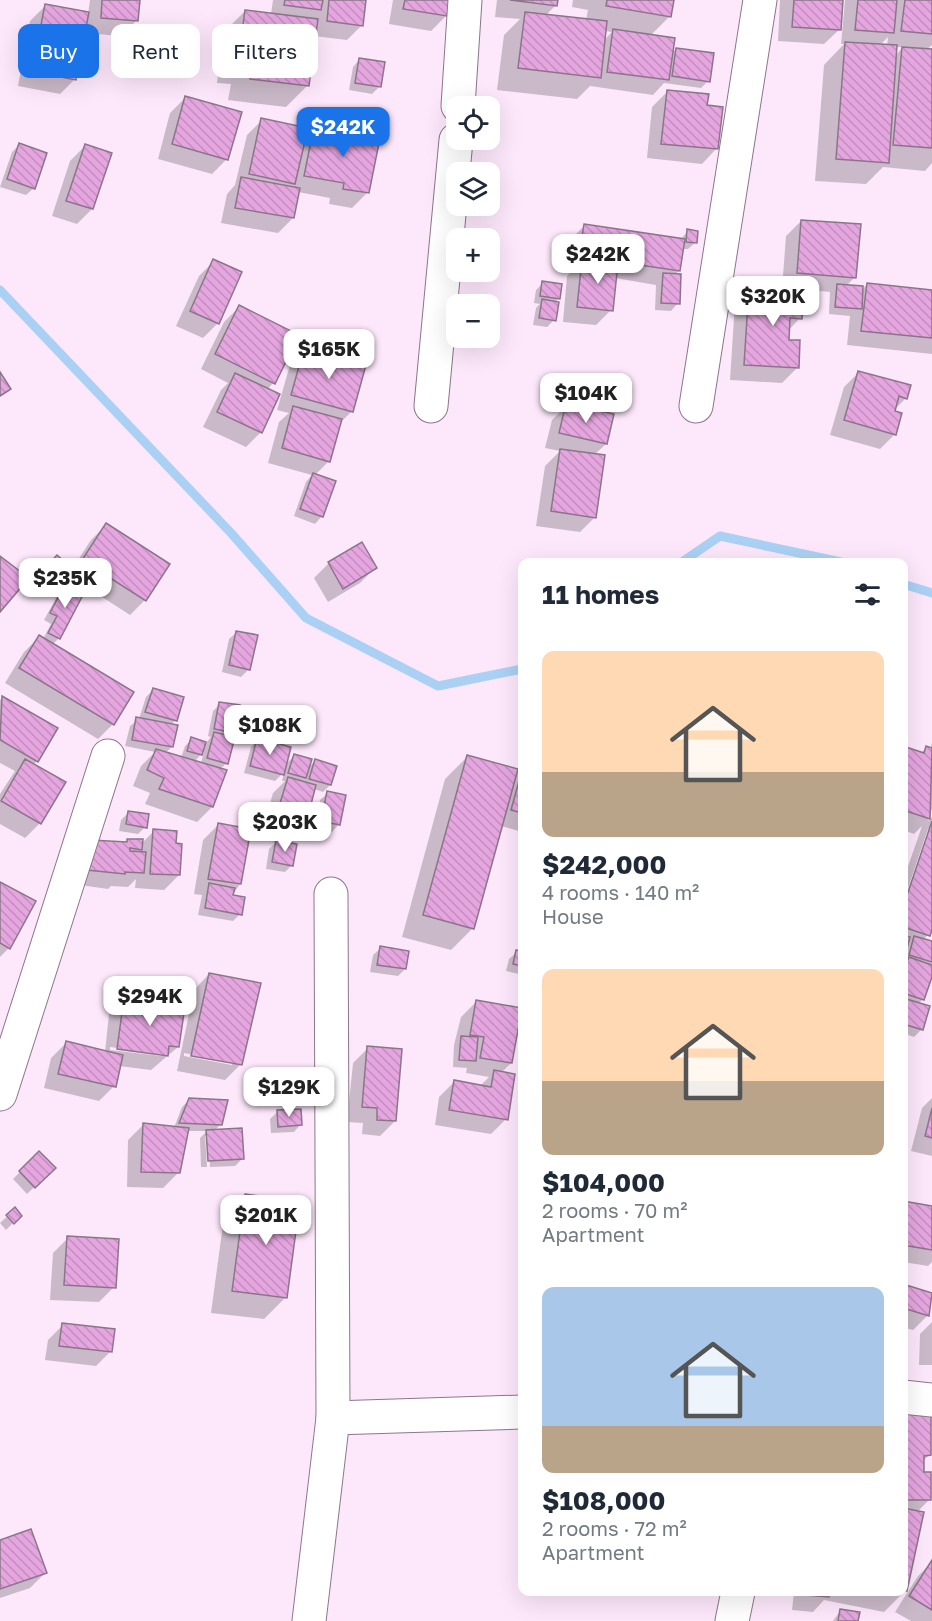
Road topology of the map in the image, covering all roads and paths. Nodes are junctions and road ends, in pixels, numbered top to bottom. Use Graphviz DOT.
graph roads {
  1 [pos="465,0"];
  2 [pos="760,0"];
  3 [pos="459,96"];
  4 [pos="455,150"];
  5 [pos="431,406"];
  6 [pos="696,406"];
  7 [pos="108,756"];
  8 [pos="331,894"];
  9 [pos="0,1094"];
  10 [pos="908,1398"];
  11 [pos="932,1400"];
  12 [pos="518,1412"];
  13 [pos="333,1418"];
  14 [pos="737,1596"];
  15 [pos="309,1621"];
  16 [pos="732,1621"];
  1 -- 3 [label="street"];
  2 -- 6 [label="street"];
  4 -- 5 [label="street"];
  7 -- 9 [label="street"];
  8 -- 13 [label="street"];
  10 -- 11 [label="street"];
  12 -- 13 [label="street"];
  13 -- 15 [label="street"];
  14 -- 16 [label="street"];
}
